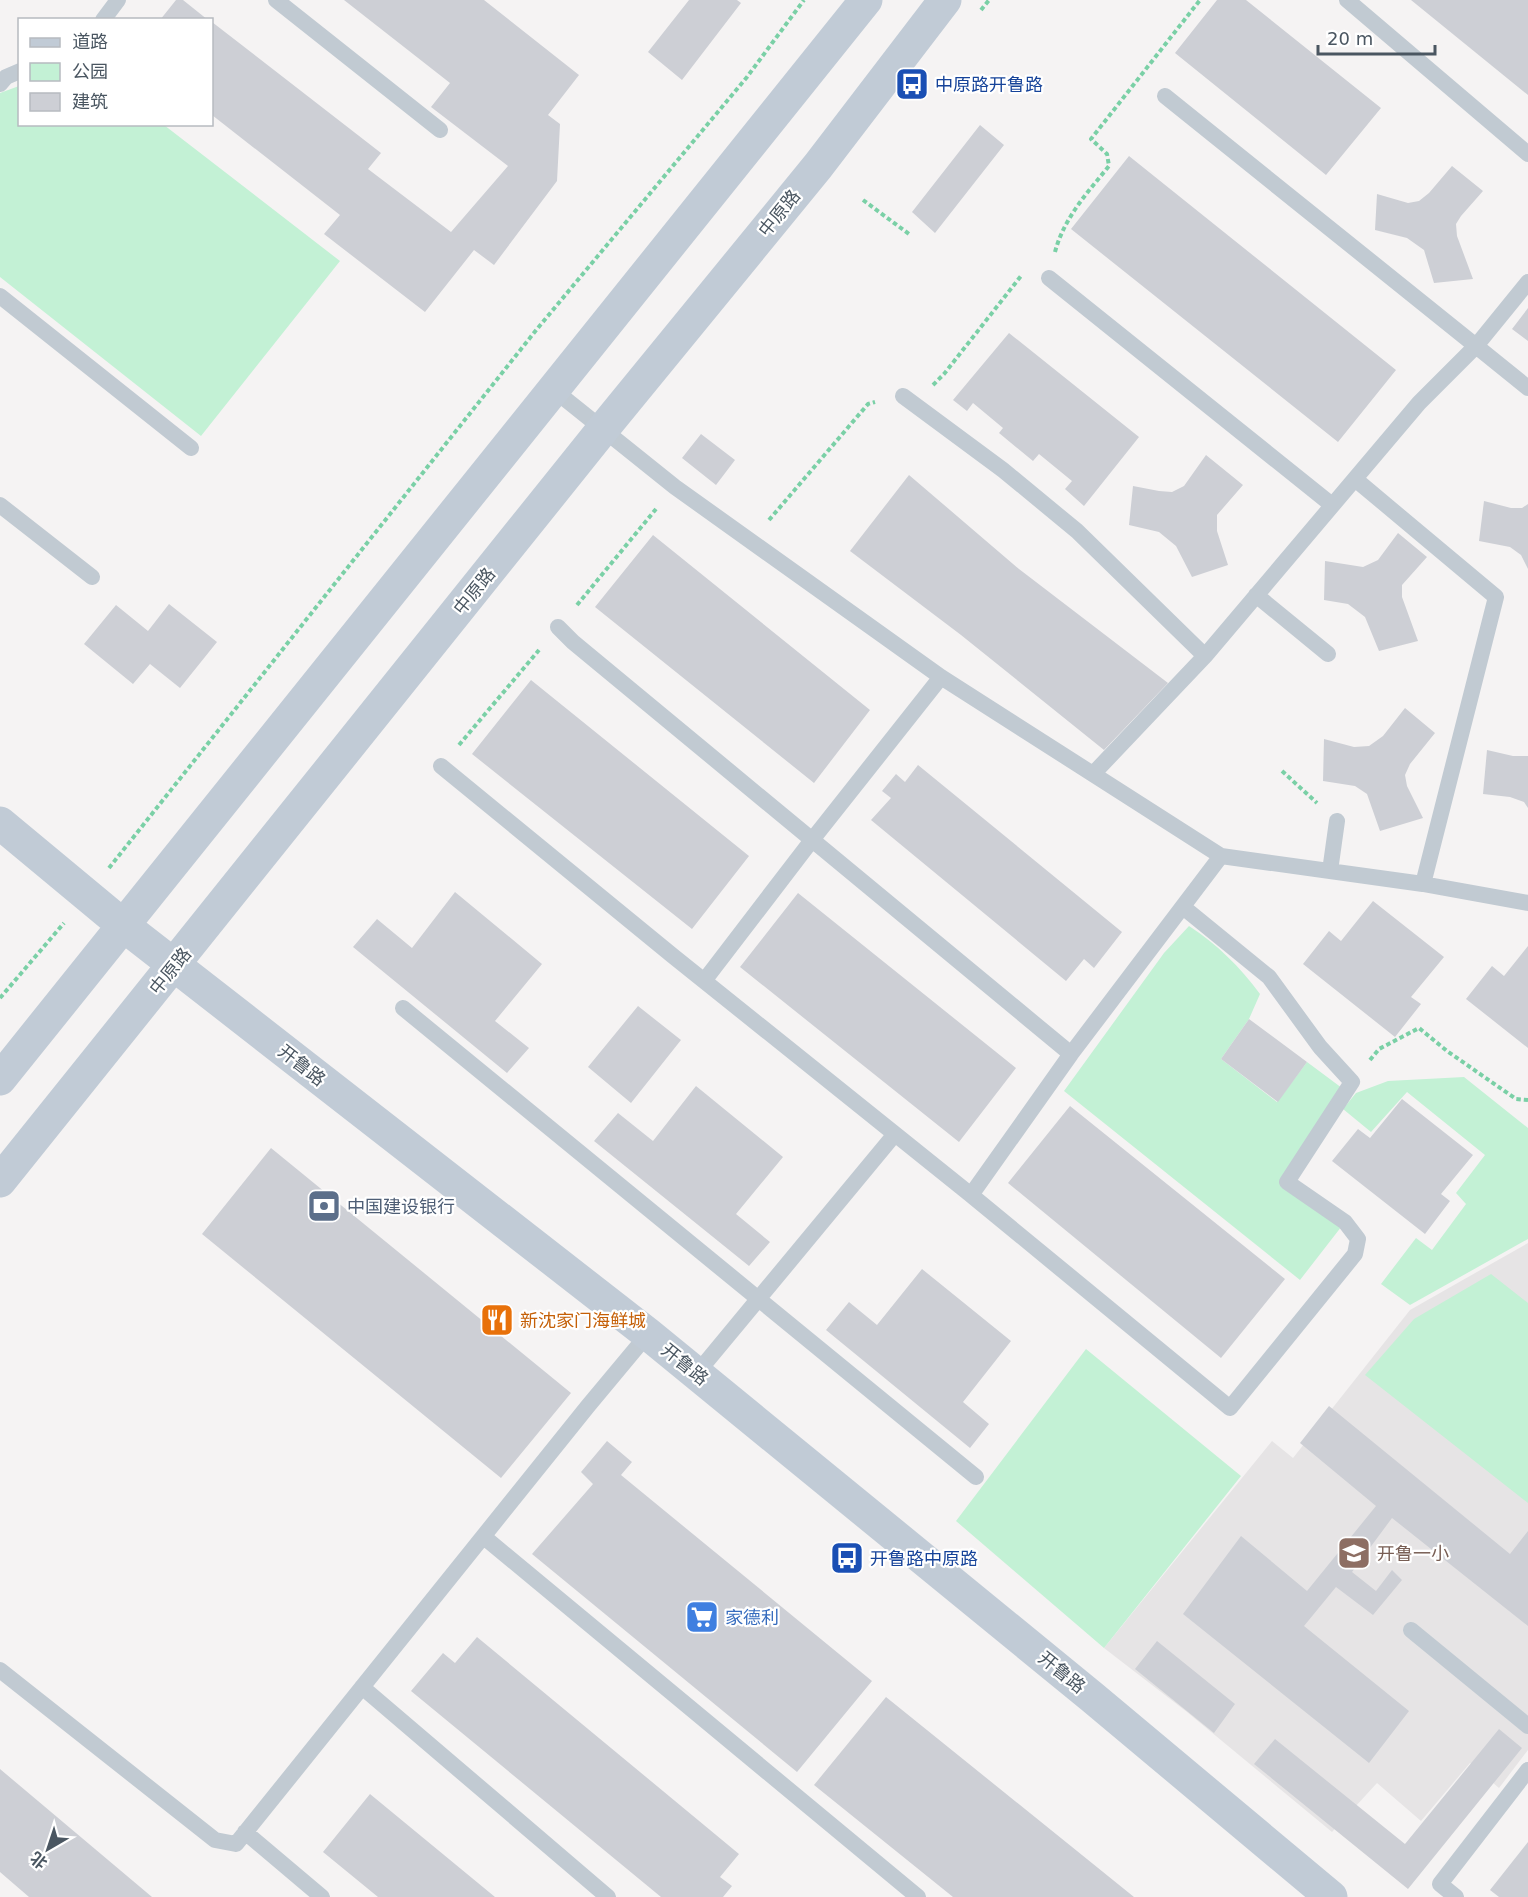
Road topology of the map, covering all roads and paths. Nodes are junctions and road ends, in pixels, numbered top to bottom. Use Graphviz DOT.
graph roads {
  1 [pos="118,0"];
  2 [pos="276,0"];
  3 [pos="804,0"];
  4 [pos="866,0"];
  5 [pos="945,0"];
  6 [pos="1200,0"];
  7 [pos="1347,0"];
  8 [pos="104,18"];
  9 [pos="18,72"];
  10 [pos="0,84"];
  11 [pos="1165,96"];
  12 [pos="440,130"];
  13 [pos="1528,154"];
  14 [pos="863,200"];
  15 [pos="909,234"];
  16 [pos="1049,278"];
  17 [pos="1528,282"];
  18 [pos="0,296"];
  19 [pos="1476,346"];
  20 [pos="1528,388"];
  21 [pos="554,390"];
  22 [pos="903,396"];
  23 [pos="603,429"];
  24 [pos="191,448"];
  25 [pos="1355,479"];
  26 [pos="1332,505"];
  27 [pos="0,506"];
  28 [pos="92,577"];
  29 [pos="1256,595"];
  30 [pos="558,627"];
  31 [pos="1328,654"];
  32 [pos="1205,656"];
  33 [pos="941,677"];
  34 [pos="441,766"];
  35 [pos="1282,771"];
  36 [pos="1094,774"];
  37 [pos="1337,821"];
  38 [pos="0,823"];
  39 [pos="812,840"];
  40 [pos="1221,856"];
  41 [pos="1330,871"];
  42 [pos="1424,884"];
  43 [pos="88,895"];
  44 [pos="1528,903"];
  45 [pos="1182,907"];
  46 [pos="124,926"];
  47 [pos="175,965"];
  48 [pos="704,981"];
  49 [pos="0,998"];
  50 [pos="403,1008"];
  51 [pos="1071,1054"];
  52 [pos="0,1079"];
  53 [pos="1352,1082"];
  54 [pos="1528,1100"];
  55 [pos="895,1134"];
  56 [pos="0,1181"];
  57 [pos="971,1195"];
  58 [pos="757,1298"];
  59 [pos="648,1334"];
  60 [pos="697,1373"];
  61 [pos="976,1478"];
  62 [pos="484,1537"];
  63 [pos="1410,1630"];
  64 [pos="0,1670"];
  65 [pos="362,1688"];
  66 [pos="1527,1723"];
  67 [pos="1528,1770"];
  68 [pos="245,1832"];
  69 [pos="322,1897"];
  70 [pos="608,1897"];
  71 [pos="918,1897"];
  72 [pos="1331,1897"];
  73 [pos="1456,1897"];
  1 -- 8 [label="lane"];
  2 -- 12 [label="lane"];
  3 -- 43 [label="path"];
  4 -- 21 [label="main road"];
  5 -- 23 [label="main road, 中原路"];
  6 -- 16 [label="path"];
  7 -- 13 [label="lane"];
  9 -- 10 [label="lane"];
  11 -- 19 [label="lane"];
  14 -- 15 [label="path"];
  16 -- 26 [label="lane"];
  17 -- 19 [label="lane"];
  18 -- 24 [label="lane"];
  19 -- 20 [label="lane"];
  19 -- 25 [label="lane"];
  21 -- 23 [label="lane"];
  21 -- 46 [label="main road"];
  22 -- 32 [label="lane"];
  23 -- 33 [label="lane"];
  23 -- 47 [label="main road, 中原路"];
  25 -- 26 [label="lane"];
  25 -- 42 [label="lane"];
  26 -- 29 [label="lane"];
  27 -- 28 [label="lane"];
  29 -- 31 [label="lane"];
  29 -- 32 [label="lane"];
  30 -- 39 [label="lane"];
  32 -- 36 [label="lane"];
  33 -- 36 [label="lane"];
  33 -- 39 [label="lane"];
  34 -- 48 [label="lane"];
  35 -- 37 [label="path"];
  36 -- 40 [label="lane"];
  37 -- 41 [label="lane"];
  38 -- 43 [label="main road, 开鲁路"];
  39 -- 48 [label="lane"];
  39 -- 51 [label="lane"];
  40 -- 41 [label="lane"];
  40 -- 45 [label="lane"];
  41 -- 42 [label="lane"];
  42 -- 44 [label="lane"];
  43 -- 46 [label="main road, 开鲁路"];
  43 -- 49 [label="path"];
  45 -- 51 [label="lane"];
  45 -- 53 [label="lane"];
  46 -- 47 [label="main road, 开鲁路"];
  46 -- 52 [label="main road"];
  47 -- 56 [label="main road, 中原路"];
  47 -- 59 [label="main road, 开鲁路"];
  48 -- 55 [label="lane"];
  50 -- 58 [label="lane"];
  51 -- 57 [label="lane"];
  53 -- 54 [label="path"];
  53 -- 57 [label="lane"];
  55 -- 57 [label="lane"];
  55 -- 58 [label="lane"];
  58 -- 60 [label="lane"];
  58 -- 61 [label="lane"];
  59 -- 60 [label="main road, 开鲁路"];
  59 -- 62 [label="lane"];
  60 -- 72 [label="main road, 开鲁路"];
  62 -- 65 [label="lane"];
  62 -- 71 [label="lane"];
  63 -- 66 [label="lane"];
  64 -- 68 [label="lane"];
  65 -- 68 [label="lane"];
  65 -- 70 [label="lane"];
  67 -- 73 [label="lane"];
  68 -- 69 [label="lane"];
}
